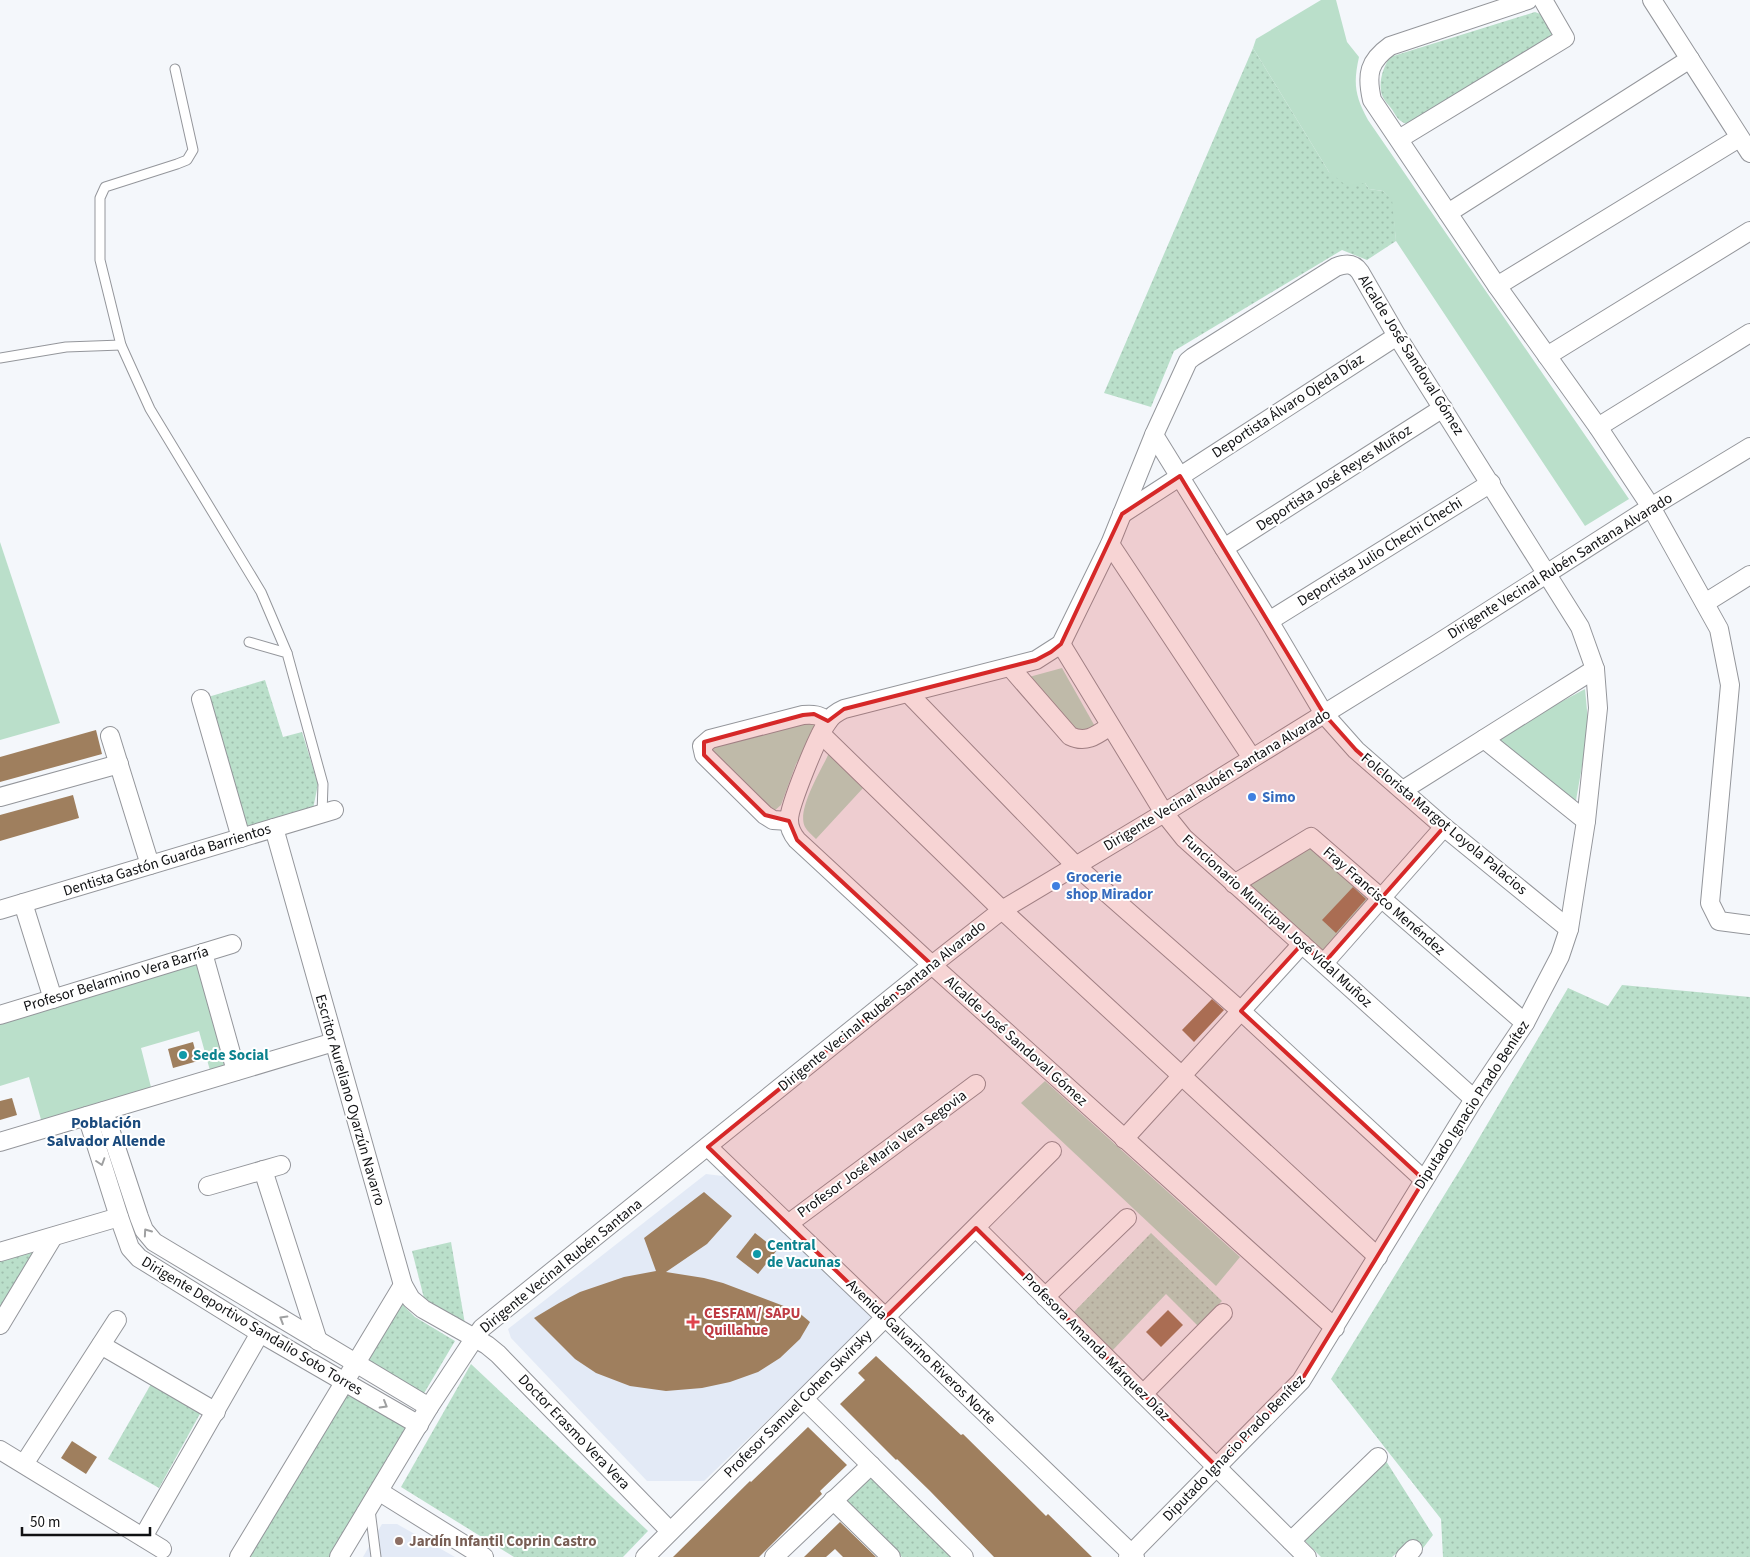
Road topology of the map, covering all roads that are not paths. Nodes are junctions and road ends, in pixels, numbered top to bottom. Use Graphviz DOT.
graph roads {
  1 [pos="1528,0"];
  2 [pos="1543,0"];
  3 [pos="1652,0"];
  4 [pos="1690,59"];
  5 [pos="175,69"];
  6 [pos="1739,138"];
  7 [pos="1399,139"];
  8 [pos="1750,153"];
  9 [pos="1448,213"];
  10 [pos="1750,231"];
  11 [pos="1497,286"];
  12 [pos="1750,333"];
  13 [pos="1397,336"];
  14 [pos="121,345"];
  15 [pos="1547,356"];
  16 [pos="0,358"];
  17 [pos="1443,408"];
  18 [pos="1598,427"];
  19 [pos="1154,435"];
  20 [pos="1750,447"];
  21 [pos="1180,476"];
  22 [pos="1490,483"];
  23 [pos="1652,507"];
  24 [pos="1122,514"];
  25 [pos="1110,544"];
  26 [pos="1224,548"];
  27 [pos="1547,572"];
  28 [pos="1750,575"];
  29 [pos="1705,603"];
  30 [pos="1270,621"];
  31 [pos="249,642"];
  32 [pos="1061,644"];
  33 [pos="287,653"];
  34 [pos="1010,666"];
  35 [pos="1595,669"];
  36 [pos="908,693"];
  37 [pos="202,699"];
  38 [pos="1324,714"];
  39 [pos="1110,726"];
  40 [pos="824,728"];
  41 [pos="110,736"];
  42 [pos="1484,739"];
  43 [pos="1252,758"];
  44 [pos="119,764"];
  45 [pos="1403,790"];
  46 [pos="0,797"];
  47 [pos="328,812"];
  48 [pos="1164,813"];
  49 [pos="789,821"];
  50 [pos="1586,821"];
  51 [pos="1444,827"];
  52 [pos="274,828"];
  53 [pos="241,838"];
  54 [pos="150,865"];
  55 [pos="1075,865"];
  56 [pos="1234,884"];
  57 [pos="1381,898"];
  58 [pos="23,903"];
  59 [pos="0,910"];
  60 [pos="1002,910"];
  61 [pos="1750,925"];
  62 [pos="1569,929"];
  63 [pos="232,944"];
  64 [pos="1302,944"];
  65 [pos="203,953"];
  66 [pos="1324,963"];
  67 [pos="932,965"];
  68 [pos="53,999"];
  69 [pos="1241,1010"];
  70 [pos="0,1015"];
  71 [pos="1525,1023"];
  72 [pos="334,1042"];
  73 [pos="236,1071"];
  74 [pos="1182,1075"];
  75 [pos="976,1084"];
  76 [pos="1474,1099"];
  77 [pos="104,1110"];
  78 [pos="87,1116"];
  79 [pos="1124,1139"];
  80 [pos="0,1142"];
  81 [pos="708,1147"];
  82 [pos="1052,1151"];
  83 [pos="281,1165"];
  84 [pos="263,1170"];
  85 [pos="1424,1180"];
  86 [pos="208,1186"];
  87 [pos="119,1217"];
  88 [pos="1127,1218"];
  89 [pos="788,1224"];
  90 [pos="976,1228"];
  91 [pos="53,1237"];
  92 [pos="0,1252"];
  93 [pos="1378,1257"];
  94 [pos="402,1285"];
  95 [pos="1045,1296"];
  96 [pos="1223,1313"];
  97 [pos="886,1318"];
  98 [pos="117,1320"];
  99 [pos="0,1325"];
  100 [pos="1335,1328"];
  101 [pos="260,1333"];
  102 [pos="474,1339"];
  103 [pos="318,1341"];
  104 [pos="101,1344"];
  105 [pos="355,1363"];
  106 [pos="344,1382"];
  107 [pos="1143,1394"];
  108 [pos="804,1399"];
  109 [pos="430,1407"];
  110 [pos="216,1412"];
  111 [pos="419,1425"];
  112 [pos="0,1450"];
  113 [pos="1378,1457"];
  114 [pos="24,1464"];
  115 [pos="870,1465"];
  116 [pos="1217,1467"];
  117 [pos="380,1492"];
  118 [pos="833,1500"];
  119 [pos="370,1508"];
  120 [pos="670,1531"];
  121 [pos="143,1537"];
  122 [pos="1290,1540"];
  123 [pos="162,1549"];
  124 [pos="1131,1556"];
  125 [pos="239,1557"];
  126 [pos="340,1557"];
  127 [pos="376,1557"];
  128 [pos="484,1557"];
  129 [pos="645,1557"];
  130 [pos="774,1557"];
  131 [pos="890,1557"];
  132 [pos="964,1557"];
  133 [pos="1307,1557"];
  1 -- 7 [label="street"];
  2 -- 7 [label="street"];
  3 -- 4 [label="street"];
  4 -- 6 [label="street"];
  4 -- 9 [label="street"];
  5 -- 14 [label="lane"];
  6 -- 8 [label="street"];
  6 -- 11 [label="street"];
  7 -- 9 [label="street"];
  9 -- 11 [label="street"];
  10 -- 15 [label="street"];
  11 -- 15 [label="street"];
  12 -- 18 [label="street"];
  13 -- 17 [label="street, Alcalde José Sandoval Gómez"];
  13 -- 19 [label="street, Alcalde José Sandoval Gómez"];
  13 -- 21 [label="street, Deportista Álvaro Ojeda Díaz"];
  14 -- 16 [label="lane"];
  14 -- 33 [label="lane"];
  15 -- 18 [label="street"];
  17 -- 22 [label="street, Alcalde José Sandoval Gómez"];
  17 -- 26 [label="street, Deportista José Reyes Muñoz"];
  18 -- 23 [label="street"];
  19 -- 21 [label="street, Folclorista Margot Loyola Palacios"];
  19 -- 24 [label="street, Alcalde José Sandoval Gómez"];
  20 -- 23 [label="street, Dirigente Vecinal Rubén Santana Alvarado"];
  21 -- 24 [label="street"];
  21 -- 26 [label="street, Folclorista Margot Loyola Palacios"];
  22 -- 27 [label="street, Alcalde José Sandoval Gómez"];
  22 -- 30 [label="street, Deportista Julio Chechi Chechi"];
  23 -- 27 [label="street, Dirigente Vecinal Rubén Santana Alvarado"];
  23 -- 29 [label="street"];
  24 -- 25 [label="street, Alcalde José Sandoval Gómez"];
  25 -- 32 [label="street, Alcalde José Sandoval Gómez"];
  25 -- 43 [label="street"];
  26 -- 30 [label="street, Folclorista Margot Loyola Palacios"];
  27 -- 35 [label="street, Diputado Ignacio Prado Benítez"];
  27 -- 38 [label="street, Dirigente Vecinal Rubén Santana Alvarado"];
  28 -- 29 [label="street"];
  29 -- 61 [label="street"];
  30 -- 38 [label="street, Folclorista Margot Loyola Palacios"];
  31 -- 33 [label="lane"];
  32 -- 34 [label="street"];
  32 -- 39 [label="street, Funcionario Municipal José Vidal Muñoz"];
  33 -- 47 [label="lane"];
  34 -- 36 [label="street"];
  34 -- 39 [label="street"];
  35 -- 42 [label="street"];
  35 -- 50 [label="street, Diputado Ignacio Prado Benítez"];
  36 -- 40 [label="street"];
  36 -- 55 [label="street"];
  37 -- 53 [label="street"];
  38 -- 43 [label="street, Dirigente Vecinal Rubén Santana Alvarado"];
  38 -- 45 [label="street, Folclorista Margot Loyola Palacios"];
  39 -- 48 [label="street, Funcionario Municipal José Vidal Muñoz"];
  40 -- 49 [label="street"];
  40 -- 49 [label="street"];
  40 -- 60 [label="street"];
  41 -- 44 [label="street"];
  42 -- 45 [label="street"];
  42 -- 50 [label="street"];
  43 -- 48 [label="street, Dirigente Vecinal Rubén Santana Alvarado"];
  44 -- 46 [label="street"];
  44 -- 54 [label="street"];
  45 -- 51 [label="street, Folclorista Margot Loyola Palacios"];
  47 -- 52 [label="street, Dentista Gastón Guarda Barrientos"];
  48 -- 55 [label="street, Dirigente Vecinal Rubén Santana Alvarado"];
  48 -- 56 [label="street, Funcionario Municipal José Vidal Muñoz"];
  49 -- 67 [label="street, Alcalde José Sandoval Gómez"];
  50 -- 62 [label="street, Diputado Ignacio Prado Benítez"];
  51 -- 57 [label="street"];
  51 -- 62 [label="street, Folclorista Margot Loyola Palacios"];
  52 -- 53 [label="street, Dentista Gastón Guarda Barrientos"];
  52 -- 72 [label="street, Escritor Aureliano Oyarzún Navarro"];
  53 -- 54 [label="street, Dentista Gastón Guarda Barrientos"];
  54 -- 58 [label="street, Dentista Gastón Guarda Barrientos"];
  55 -- 60 [label="street, Dirigente Vecinal Rubén Santana Alvarado"];
  55 -- 69 [label="street"];
  56 -- 57 [label="street, Fray Francisco Menéndez"];
  56 -- 64 [label="street, Funcionario Municipal José Vidal Muñoz"];
  57 -- 66 [label="street"];
  57 -- 71 [label="street, Fray Francisco Menéndez"];
  58 -- 59 [label="street, Dentista Gastón Guarda Barrientos"];
  58 -- 68 [label="street"];
  60 -- 67 [label="street, Dirigente Vecinal Rubén Santana Alvarado"];
  60 -- 74 [label="street"];
  62 -- 71 [label="street, Diputado Ignacio Prado Benítez"];
  63 -- 65 [label="street, Profesor Belarmino Vera Barría"];
  64 -- 66 [label="street, Funcionario Municipal José Vidal Muñoz"];
  64 -- 69 [label="street"];
  65 -- 68 [label="street, Profesor Belarmino Vera Barría"];
  65 -- 73 [label="street"];
  66 -- 76 [label="street, Funcionario Municipal José Vidal Muñoz"];
  67 -- 79 [label="street, Alcalde José Sandoval Gómez"];
  67 -- 81 [label="street, Dirigente Vecinal Rubén Santana Alvarado"];
  68 -- 70 [label="street, Profesor Belarmino Vera Barría"];
  69 -- 74 [label="street"];
  69 -- 85 [label="street"];
  71 -- 76 [label="street, Diputado Ignacio Prado Benítez"];
  72 -- 73 [label="street"];
  72 -- 94 [label="street, Escritor Aureliano Oyarzún Navarro"];
  73 -- 77 [label="street"];
  74 -- 79 [label="street"];
  74 -- 93 [label="street"];
  75 -- 89 [label="street, Profesor José María Vera Segovia"];
  76 -- 85 [label="street, Diputado Ignacio Prado Benítez"];
  77 -- 78 [label="street"];
  103 -- 77 [label="street, Dirigente Deportivo Sandalio Soto Torres, one-way"];
  78 -- 80 [label="street"];
  78 -- 87 [label="street, Dirigente Deportivo Sandalio Soto Torres, one-way"];
  79 -- 100 [label="street, Alcalde José Sandoval Gómez"];
  81 -- 89 [label="street, Avenida Galvarino Riveros Norte"];
  81 -- 102 [label="street, Dirigente Vecinal Rubén Santana"];
  82 -- 90 [label="street, Profesor Samuel Cohen Skvirsky"];
  83 -- 84 [label="street"];
  84 -- 86 [label="street"];
  84 -- 103 [label="street"];
  85 -- 93 [label="street, Diputado Ignacio Prado Benítez"];
  87 -- 91 [label="street"];
  87 -- 101 [label="street, Dirigente Deportivo Sandalio Soto Torres"];
  88 -- 95 [label="street"];
  89 -- 97 [label="street, Avenida Galvarino Riveros Norte"];
  90 -- 95 [label="street, Profesora Amanda Márquez Díaz"];
  90 -- 97 [label="street, Profesor Samuel Cohen Skvirsky"];
  91 -- 92 [label="street"];
  91 -- 99 [label="street"];
  93 -- 100 [label="street, Diputado Ignacio Prado Benítez"];
  94 -- 102 [label="street, Escritor Aureliano Oyarzún Navarro"];
  94 -- 105 [label="street"];
  95 -- 107 [label="street, Profesora Amanda Márquez Díaz"];
  96 -- 107 [label="street"];
  97 -- 108 [label="street, Profesor Samuel Cohen Skvirsky"];
  97 -- 124 [label="street, Avenida Galvarino Riveros Norte"];
  98 -- 104 [label="street"];
  100 -- 116 [label="street, Diputado Ignacio Prado Benítez"];
  101 -- 106 [label="street, Dirigente Deportivo Sandalio Soto Torres"];
  101 -- 110 [label="street"];
  102 -- 109 [label="street, Dirigente Vecinal Rubén Santana"];
  102 -- 120 [label="street, Doctor Erasmo Vera Vera"];
  103 -- 105 [label="street, Dirigente Deportivo Sandalio Soto Torres"];
  104 -- 110 [label="street"];
  104 -- 114 [label="street"];
  105 -- 106 [label="street"];
  105 -- 109 [label="street, Dirigente Deportivo Sandalio Soto Torres"];
  106 -- 111 [label="street, Dirigente Deportivo Sandalio Soto Torres, one-way"];
  106 -- 125 [label="street"];
  107 -- 116 [label="street, Profesora Amanda Márquez Díaz"];
  108 -- 115 [label="street"];
  108 -- 120 [label="street, Profesor Samuel Cohen Skvirsky"];
  109 -- 111 [label="street, Dirigente Vecinal Rubén Santana"];
  110 -- 121 [label="street"];
  111 -- 117 [label="street, Dirigente Vecinal Rubén Santana"];
  112 -- 114 [label="street"];
  113 -- 122 [label="street"];
  114 -- 121 [label="street"];
  115 -- 118 [label="street"];
  115 -- 132 [label="street"];
  116 -- 122 [label="street, Profesora Amanda Márquez Díaz"];
  116 -- 124 [label="street, Diputado Ignacio Prado Benítez"];
  117 -- 119 [label="street, Dirigente Vecinal Rubén Santana"];
  117 -- 128 [label="street"];
  118 -- 130 [label="street"];
  118 -- 131 [label="street"];
  119 -- 126 [label="street, Dirigente Vecinal Rubén Santana"];
  119 -- 127 [label="lane"];
  120 -- 129 [label="street, Profesor Samuel Cohen Skvirsky"];
  121 -- 123 [label="street"];
  122 -- 133 [label="street, Profesora Amanda Márquez Díaz"];
}
